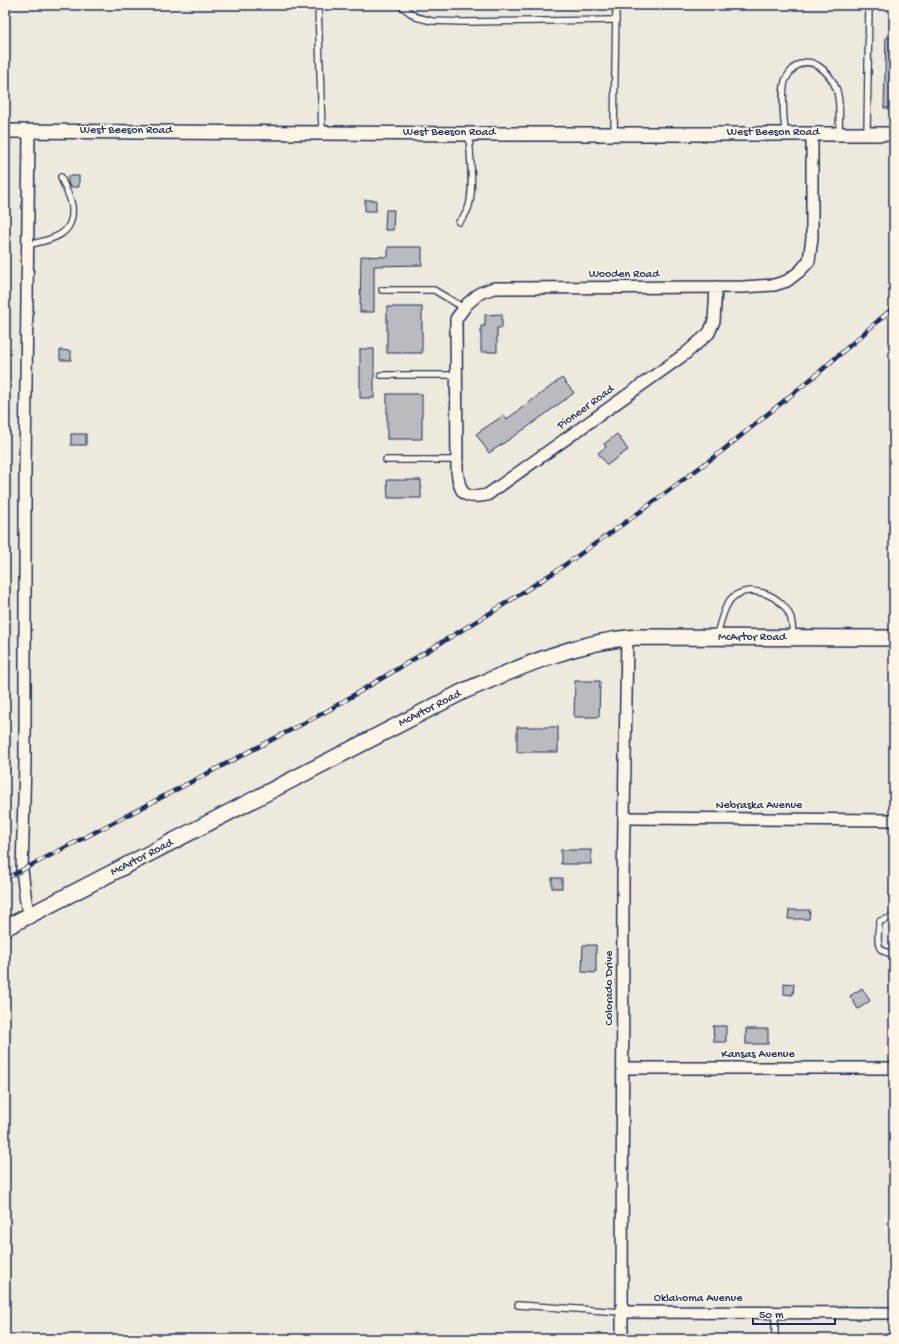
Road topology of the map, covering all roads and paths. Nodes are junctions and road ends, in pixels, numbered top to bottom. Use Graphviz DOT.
graph roads {
  1 [pos="318,5"];
  2 [pos="400,5"];
  3 [pos="616,5"];
  4 [pos="869,5"];
  5 [pos="616,20"];
  6 [pos="5,131"];
  7 [pos="29,131"];
  8 [pos="322,132"];
  9 [pos="614,133"];
  10 [pos="785,133"];
  11 [pos="469,134"];
  12 [pos="812,134"];
  13 [pos="839,134"];
  14 [pos="867,134"];
  15 [pos="894,134"];
  16 [pos="61,177"];
  17 [pos="459,222"];
  18 [pos="27,245"];
  19 [pos="716,287"];
  20 [pos="382,290"];
  21 [pos="464,308"];
  22 [pos="381,375"];
  23 [pos="456,375"];
  24 [pos="386,460"];
  25 [pos="456,460"];
  26 [pos="717,637"];
  27 [pos="627,638"];
  28 [pos="793,638"];
  29 [pos="894,638"];
  30 [pos="624,818"];
  31 [pos="894,820"];
  32 [pos="30,915"];
  33 [pos="894,917"];
  34 [pos="5,928"];
  35 [pos="892,954"];
  36 [pos="623,1068"];
  37 [pos="894,1068"];
  38 [pos="518,1305"];
  39 [pos="622,1312"];
  40 [pos="775,1313"];
  41 [pos="894,1313"];
  42 [pos="622,1339"];
  43 [pos="775,1339"];
  1 -- 8 [label="lane"];
  2 -- 5 [label="lane"];
  3 -- 5 [label="lane"];
  4 -- 14 [label="lane"];
  5 -- 9 [label="lane"];
  6 -- 7 [label="street, West Beeson Road"];
  7 -- 8 [label="street, West Beeson Road"];
  7 -- 18 [label="street"];
  8 -- 11 [label="street, West Beeson Road"];
  9 -- 10 [label="street, West Beeson Road"];
  9 -- 11 [label="street, West Beeson Road"];
  10 -- 12 [label="street, West Beeson Road"];
  10 -- 13 [label="lane"];
  11 -- 17 [label="lane"];
  12 -- 13 [label="street, West Beeson Road"];
  12 -- 19 [label="street, Wooden Road"];
  13 -- 14 [label="street, West Beeson Road"];
  14 -- 15 [label="street, West Beeson Road"];
  16 -- 18 [label="lane"];
  18 -- 32 [label="street"];
  19 -- 21 [label="street, Wooden Road"];
  19 -- 25 [label="street, Pioneer Road"];
  20 -- 21 [label="lane"];
  21 -- 23 [label="street, Wooden Road"];
  22 -- 23 [label="lane"];
  23 -- 25 [label="street, Wooden Road"];
  24 -- 25 [label="lane"];
  26 -- 27 [label="main road, McArtor Road"];
  26 -- 28 [label="main road, McArtor Road"];
  26 -- 28 [label="lane"];
  27 -- 30 [label="street, Colorado Drive"];
  27 -- 32 [label="main road, McArtor Road"];
  28 -- 29 [label="main road, McArtor Road"];
  30 -- 31 [label="street, Nebraska Avenue"];
  30 -- 36 [label="street, Colorado Drive"];
  32 -- 34 [label="main road, McArtor Road"];
  33 -- 35 [label="lane"];
  36 -- 37 [label="street, Kansas Avenue"];
  36 -- 39 [label="street, Colorado Drive"];
  38 -- 39 [label="lane"];
  39 -- 40 [label="street, Oklahoma Avenue"];
  39 -- 42 [label="street, Colorado Drive"];
  40 -- 41 [label="street, Oklahoma Avenue"];
  40 -- 43 [label="lane"];
}
